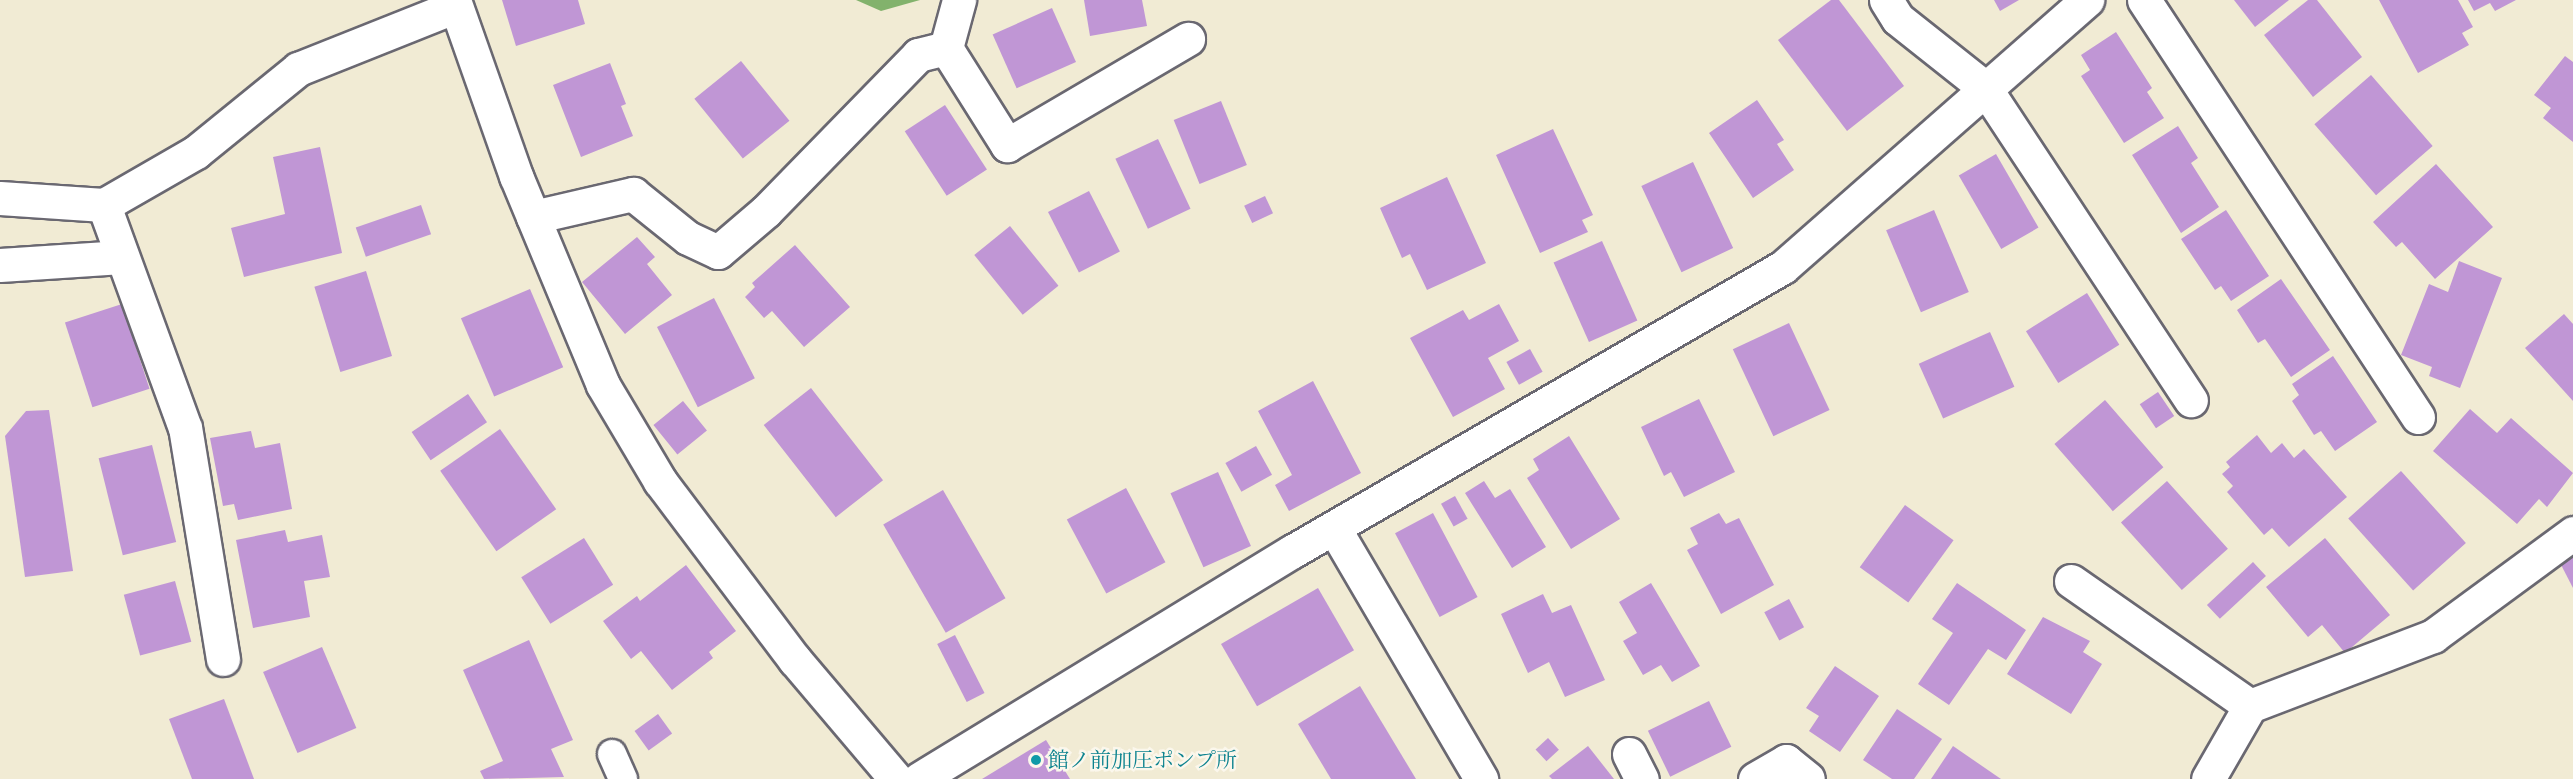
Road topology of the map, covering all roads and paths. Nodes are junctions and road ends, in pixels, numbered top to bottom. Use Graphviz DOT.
graph roads {
  1 [pos="959,0"];
  2 [pos="1886,0"];
  3 [pos="2087,0"];
  4 [pos="2144,0"];
  5 [pos="454,4"];
  6 [pos="1188,39"];
  7 [pos="946,48"];
  8 [pos="1985,88"];
  9 [pos="0,198"];
  10 [pos="104,205"];
  11 [pos="533,217"];
  12 [pos="122,257"];
  13 [pos="0,265"];
  14 [pos="2191,400"];
  15 [pos="2418,417"];
  16 [pos="1334,528"];
  17 [pos="2573,533"];
  18 [pos="2071,581"];
  19 [pos="223,659"];
  20 [pos="2250,706"];
  21 [pos="896,779"];
  22 [pos="919,779"];
  23 [pos="1481,779"];
  24 [pos="1755,779"];
  25 [pos="1808,779"];
  26 [pos="2208,779"];
  1 -- 7 [label="street"];
  2 -- 8 [label="street"];
  3 -- 8 [label="street"];
  4 -- 15 [label="street"];
  5 -- 10 [label="street"];
  5 -- 11 [label="street"];
  6 -- 7 [label="street"];
  7 -- 11 [label="street"];
  8 -- 14 [label="street"];
  8 -- 16 [label="street"];
  9 -- 10 [label="street"];
  10 -- 12 [label="street"];
  11 -- 21 [label="street"];
  12 -- 13 [label="street"];
  12 -- 19 [label="street"];
  16 -- 22 [label="street"];
  16 -- 23 [label="street"];
  17 -- 20 [label="street"];
  18 -- 20 [label="street"];
  20 -- 26 [label="street"];
  24 -- 25 [label="street"];
}
